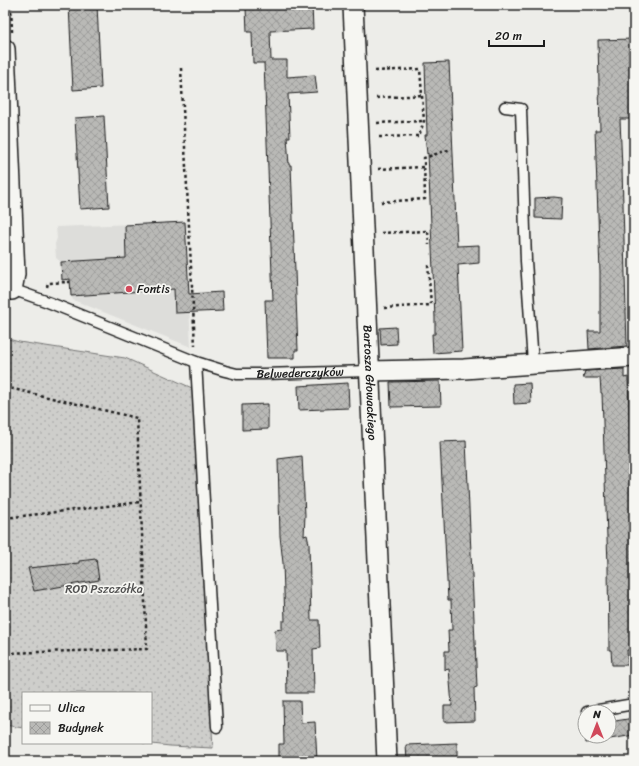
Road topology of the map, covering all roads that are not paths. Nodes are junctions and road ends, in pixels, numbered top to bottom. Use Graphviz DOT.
graph roads {
  1 [pos="353,5"];
  2 [pos="5,49"];
  3 [pos="504,107"];
  4 [pos="9,288"];
  5 [pos="634,357"];
  6 [pos="196,362"];
  7 [pos="533,363"];
  8 [pos="369,371"];
  9 [pos="634,704"];
  10 [pos="617,707"];
  11 [pos="217,727"];
  12 [pos="387,761"];
  1 -- 8 [label="street, Bartosza Głowackiego"];
  2 -- 4 [label="street"];
  3 -- 7 [label="lane"];
  4 -- 6 [label="lane, Belwederczyków"];
  5 -- 7 [label="street, Belwederczyków"];
  6 -- 8 [label="lane, Belwederczyków"];
  6 -- 11 [label="lane"];
  7 -- 8 [label="street, Belwederczyków"];
  8 -- 12 [label="street, Bartosza Głowackiego"];
  9 -- 10 [label="lane"];
}
